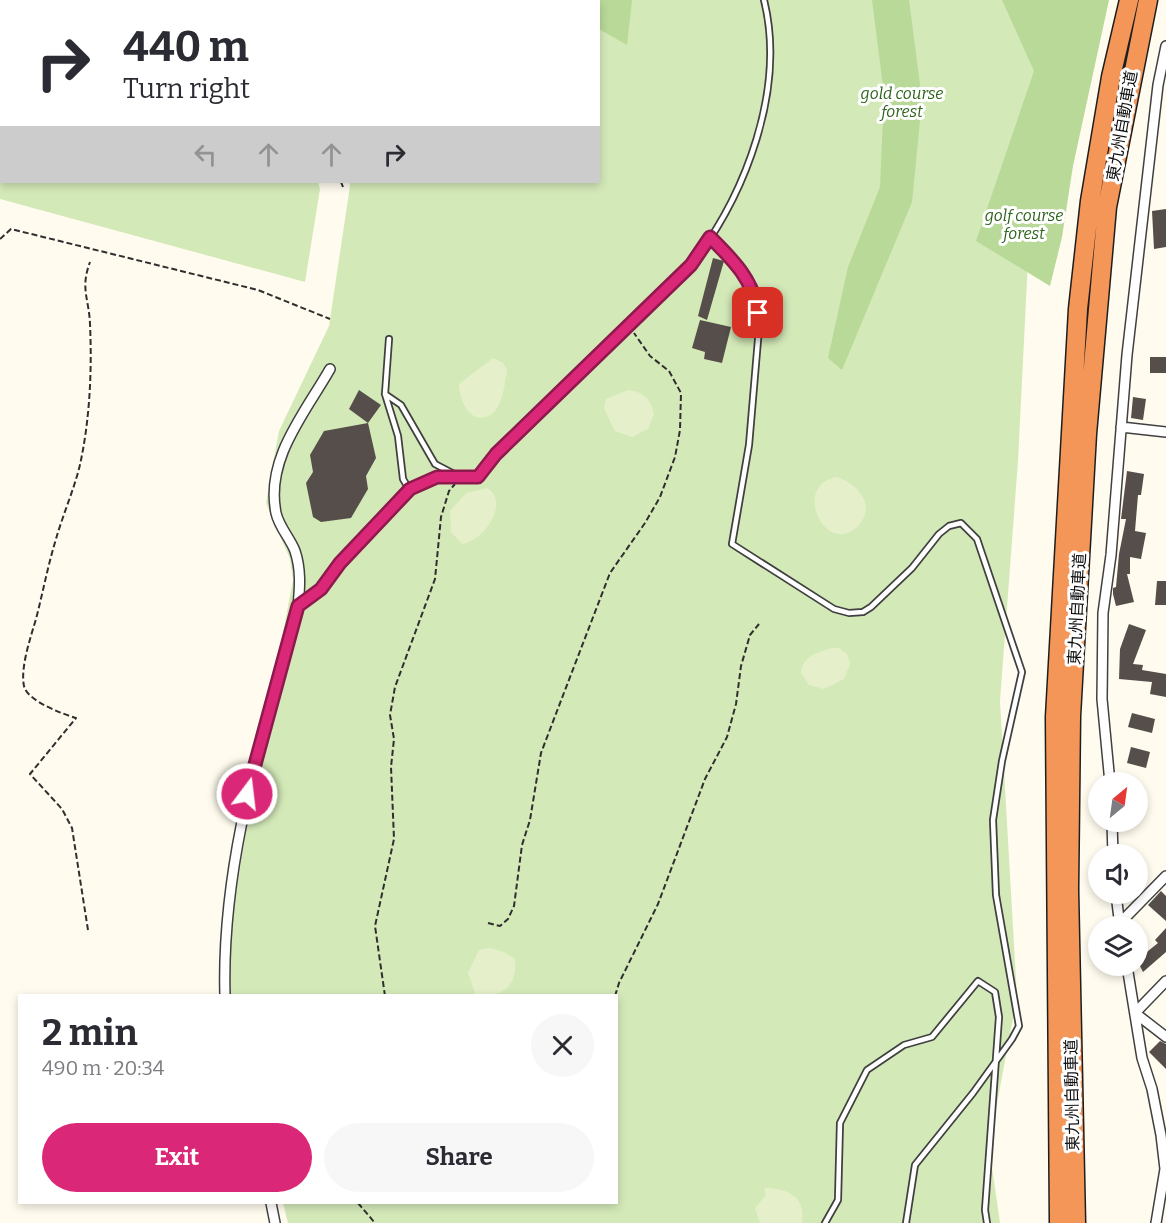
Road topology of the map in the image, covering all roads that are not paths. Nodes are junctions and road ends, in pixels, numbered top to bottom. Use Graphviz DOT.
graph roads {
  1 [pos="764,0"];
  2 [pos="1130,0"];
  3 [pos="1148,0"];
  4 [pos="1166,46"];
  5 [pos="1166,136"];
  6 [pos="1154,138"];
  7 [pos="710,237"];
  8 [pos="389,339"];
  9 [pos="330,369"];
  10 [pos="385,394"];
  11 [pos="1121,428"];
  12 [pos="1166,432"];
  13 [pos="461,477"];
  14 [pos="410,489"];
  15 [pos="298,606"];
  16 [pos="1109,772"];
  17 [pos="1166,876"];
  18 [pos="1128,916"];
  19 [pos="1129,976"];
  20 [pos="1166,981"];
  21 [pos="225,994"];
  22 [pos="1135,1012"];
  23 [pos="1166,1037"];
  24 [pos="996,1061"];
  25 [pos="1165,1169"];
  26 [pos="271,1204"];
  27 [pos="275,1223"];
  28 [pos="825,1223"];
  29 [pos="906,1223"];
  30 [pos="987,1223"];
  31 [pos="1059,1223"];
  32 [pos="1076,1223"];
  33 [pos="1156,1223"];
  1 -- 7 [label="lane"];
  2 -- 31 [label="highway, 東九州自動車道"];
  3 -- 32 [label="highway, 東九州自動車道"];
  4 -- 6 [label="street"];
  5 -- 6 [label="street"];
  6 -- 11 [label="street"];
  7 -- 13 [label="lane"];
  7 -- 24 [label="lane"];
  8 -- 10 [label="lane"];
  9 -- 15 [label="street"];
  10 -- 13 [label="lane"];
  10 -- 14 [label="lane"];
  11 -- 12 [label="street"];
  11 -- 16 [label="street"];
  13 -- 14 [label="lane"];
  14 -- 15 [label="lane"];
  15 -- 21 [label="street"];
  17 -- 18 [label="street"];
  19 -- 22 [label="street"];
  20 -- 22 [label="street"];
  22 -- 23 [label="street"];
  22 -- 25 [label="street"];
  24 -- 28 [label="lane"];
  24 -- 29 [label="lane"];
  24 -- 30 [label="lane"];
  25 -- 33 [label="street"];
  26 -- 27 [label="street"];
}
